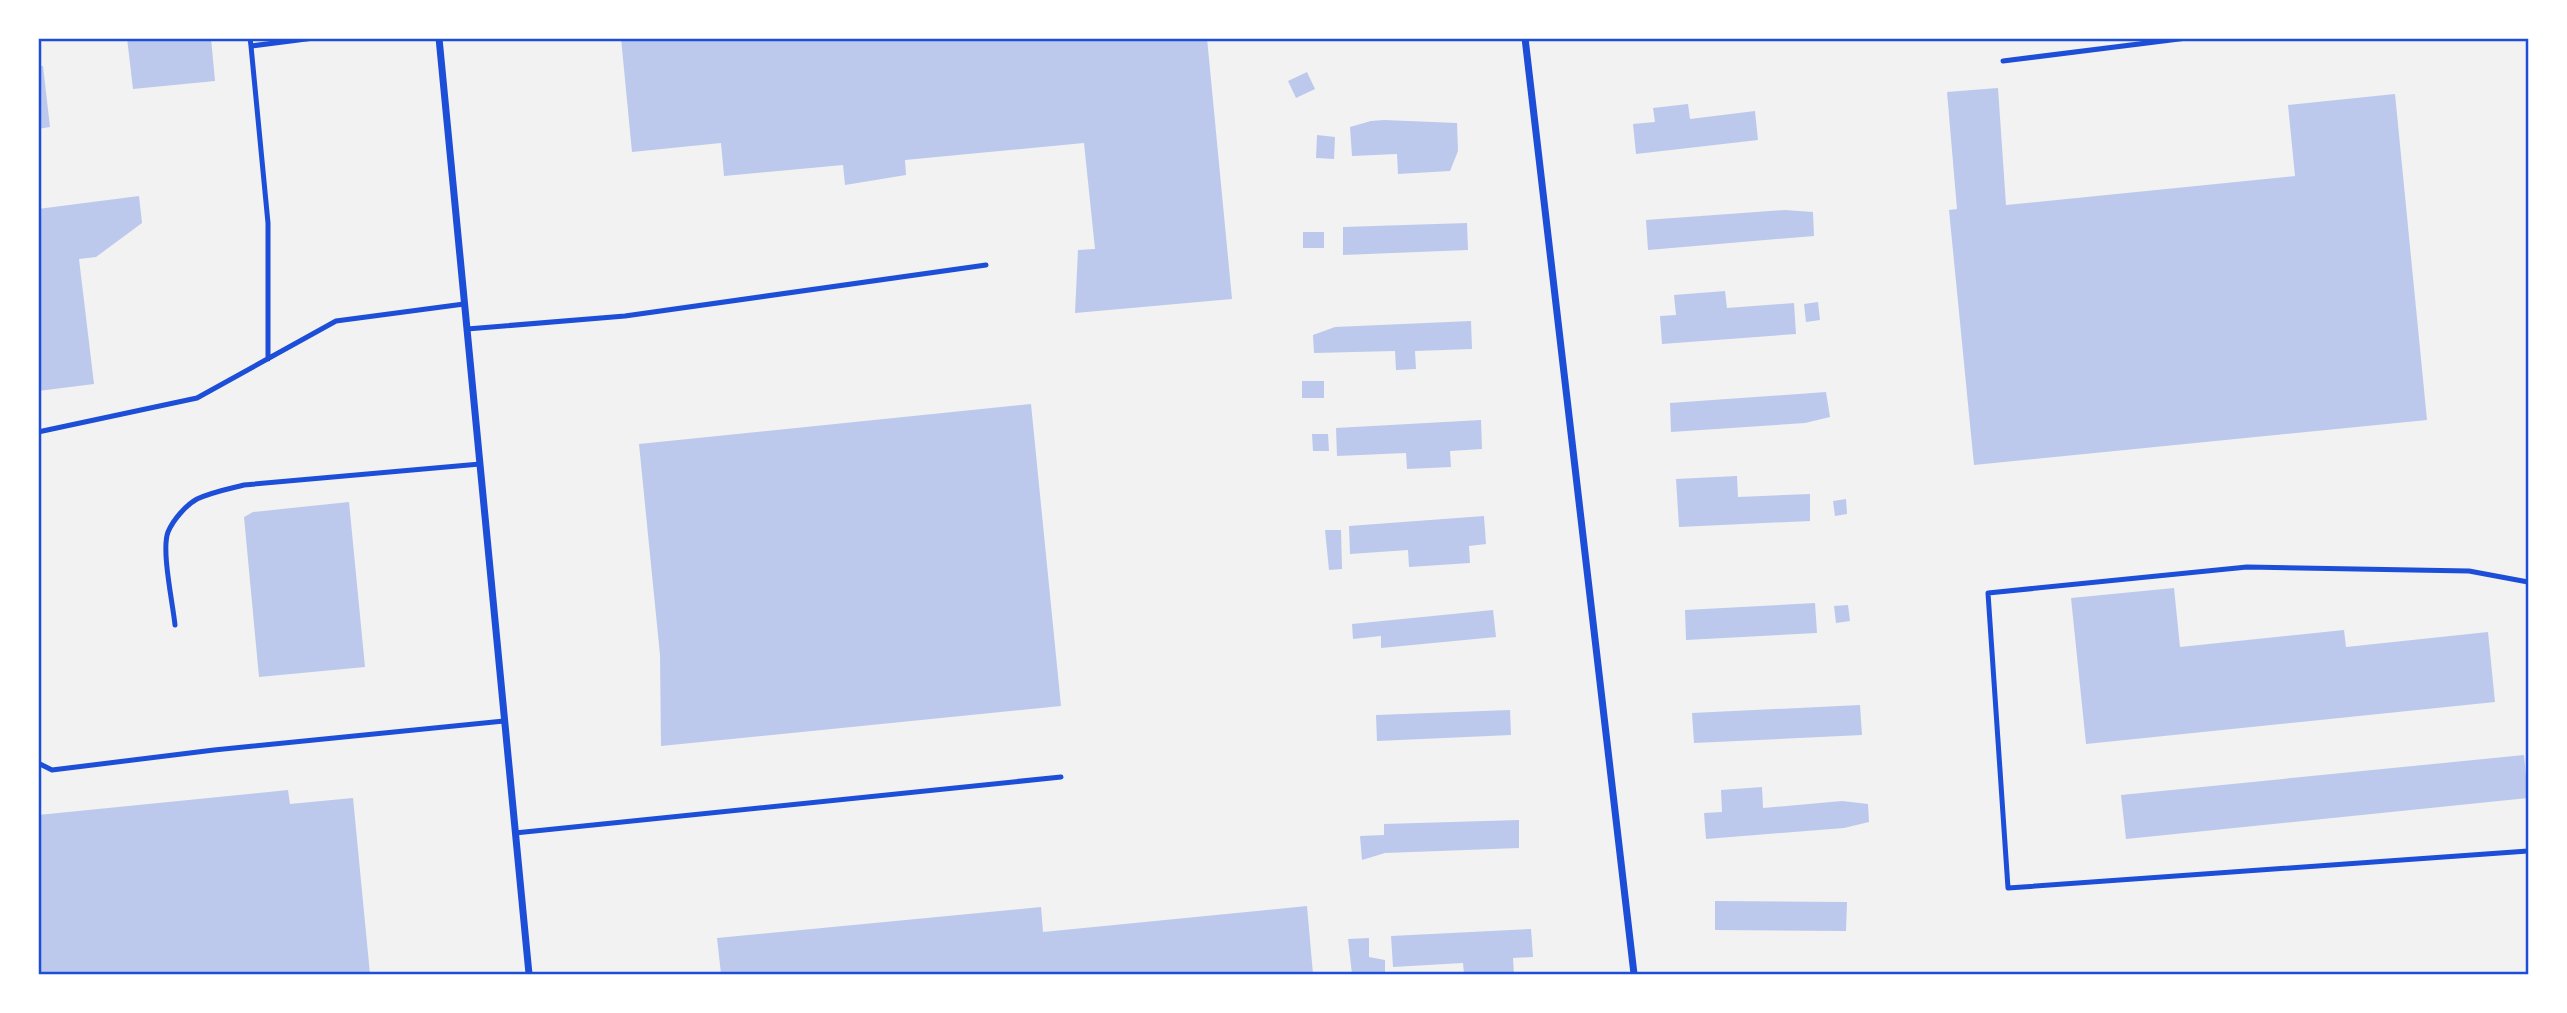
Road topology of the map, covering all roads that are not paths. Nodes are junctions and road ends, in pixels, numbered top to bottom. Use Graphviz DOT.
graph roads {
  1 [pos="250,38"];
  2 [pos="314,38"];
  3 [pos="439,38"];
  4 [pos="1525,38"];
  5 [pos="2187,38"];
  6 [pos="251,46"];
  7 [pos="2003,61"];
  8 [pos="986,265"];
  9 [pos="464,304"];
  10 [pos="467,329"];
  11 [pos="268,359"];
  12 [pos="38,432"];
  13 [pos="480,464"];
  14 [pos="2529,582"];
  15 [pos="175,625"];
  16 [pos="505,721"];
  17 [pos="38,763"];
  18 [pos="1061,777"];
  19 [pos="515,833"];
  20 [pos="2529,851"];
  21 [pos="529,975"];
  22 [pos="1634,975"];
  1 -- 6 [label="lane"];
  2 -- 6 [label="lane"];
  3 -- 9 [label="street"];
  4 -- 22 [label="street"];
  5 -- 7 [label="lane"];
  6 -- 11 [label="lane"];
  8 -- 10 [label="lane"];
  9 -- 10 [label="street"];
  9 -- 11 [label="lane"];
  10 -- 13 [label="street"];
  11 -- 12 [label="lane"];
  13 -- 15 [label="lane"];
  13 -- 16 [label="street"];
  14 -- 20 [label="lane"];
  16 -- 17 [label="lane"];
  16 -- 19 [label="street"];
  18 -- 19 [label="lane"];
  19 -- 21 [label="street"];
}
